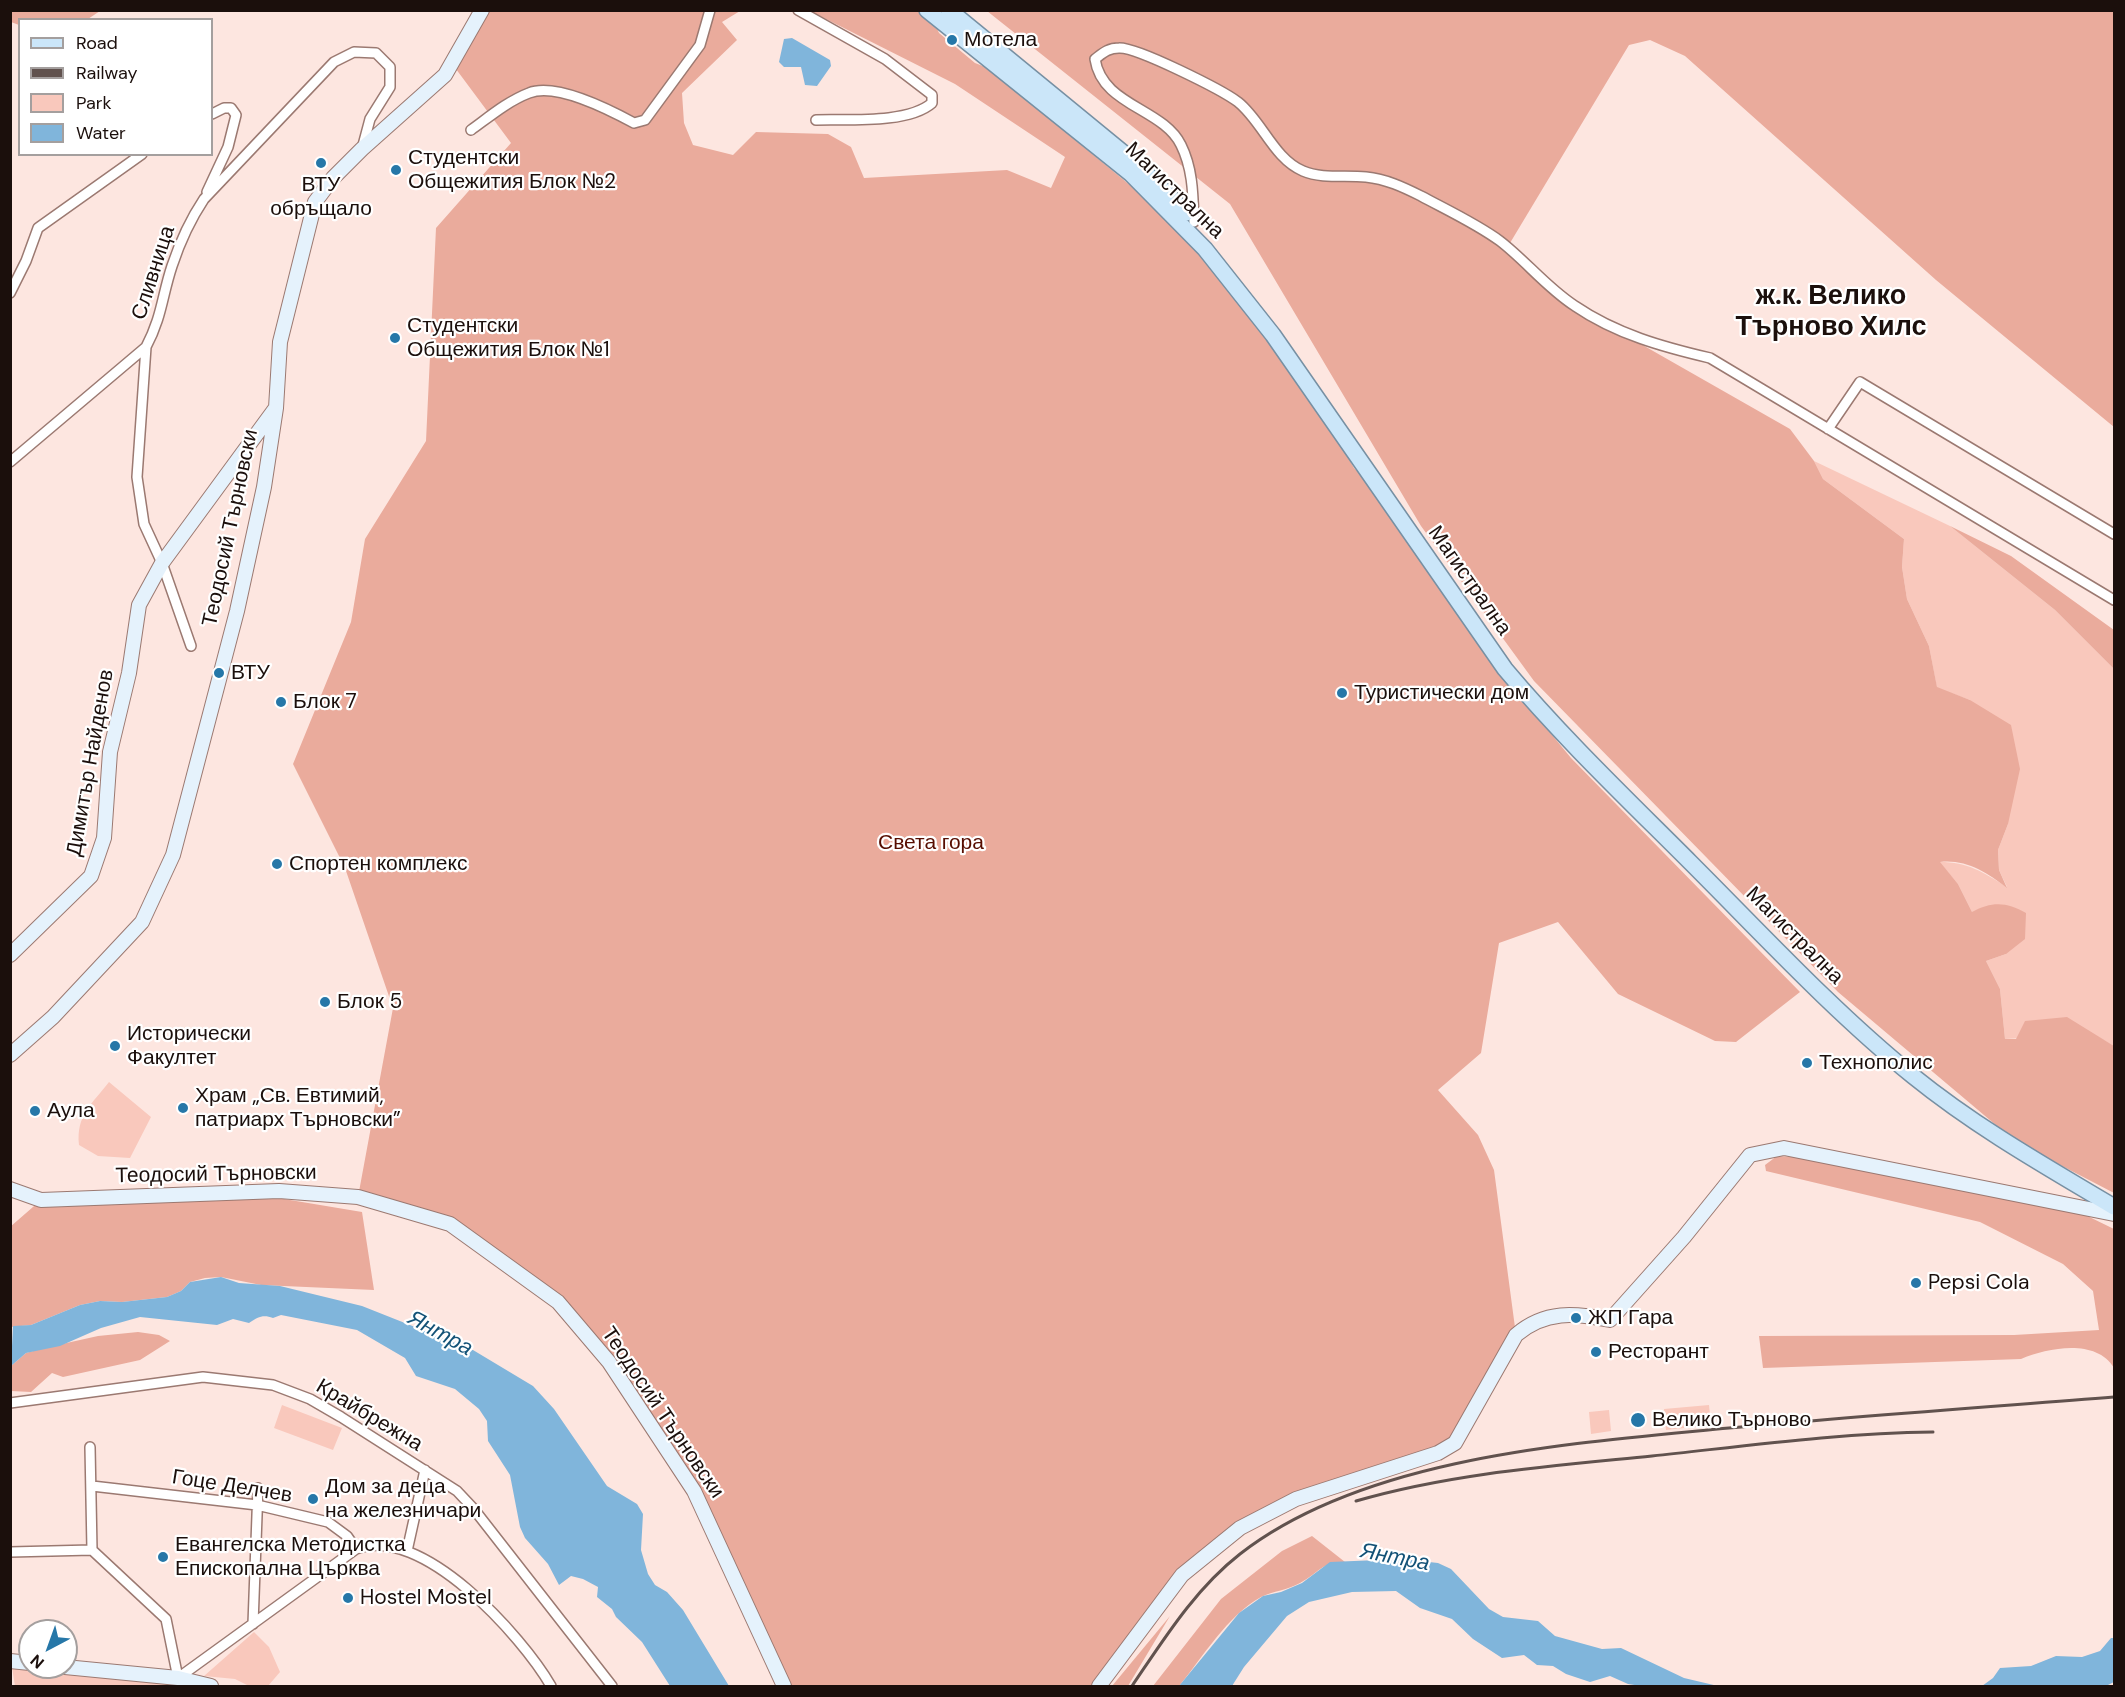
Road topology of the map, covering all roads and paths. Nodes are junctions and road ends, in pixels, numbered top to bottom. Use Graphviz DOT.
graph roads {
  1 [pos="482,10"];
  2 [pos="710,10"];
  3 [pos="798,10"];
  4 [pos="927,10"];
  5 [pos="949,10"];
  6 [pos="213,114"];
  7 [pos="816,120"];
  8 [pos="471,130"];
  9 [pos="362,149"];
  10 [pos="139,156"];
  11 [pos="204,199"];
  12 [pos="1194,222"];
  13 [pos="10,293"];
  14 [pos="146,347"];
  15 [pos="276,408"];
  16 [pos="1828,429"];
  17 [pos="10,462"];
  18 [pos="2115,534"];
  19 [pos="162,563"];
  20 [pos="2115,600"];
  21 [pos="191,646"];
  22 [pos="10,955"];
  23 [pos="10,1055"];
  24 [pos="2011,1146"];
  25 [pos="10,1189"];
  26 [pos="2115,1207"];
  27 [pos="2115,1214"];
  28 [pos="10,1403"];
  29 [pos="90,1447"];
  30 [pos="425,1470"];
  31 [pos="92,1486"];
  32 [pos="258,1488"];
  33 [pos="257,1505"];
  34 [pos="356,1549"];
  35 [pos="92,1550"];
  36 [pos="407,1551"];
  37 [pos="10,1552"];
  38 [pos="253,1624"];
  39 [pos="78,1668"];
  40 [pos="178,1678"];
  41 [pos="211,1686"];
  42 [pos="550,1686"];
  43 [pos="612,1686"];
  44 [pos="784,1686"];
  45 [pos="1100,1686"];
  1 -- 9 [label="street, Теодосий Търновски"];
  2 -- 8 [label="street"];
  3 -- 7 [label="street"];
  4 -- 24 [label="main road, Магистрална"];
  5 -- 12 [label="main road, Магистрална"];
  6 -- 11 [label="street"];
  9 -- 11 [label="street, Сливница"];
  9 -- 15 [label="street, Теодосий Търновски"];
  10 -- 13 [label="street"];
  11 -- 14 [label="street, Сливница"];
  12 -- 16 [label="street"];
  12 -- 24 [label="main road, Магистрална"];
  14 -- 17 [label="street, Сливница"];
  14 -- 19 [label="street"];
  15 -- 19 [label="street, Димитър Найденов"];
  15 -- 23 [label="street, Теодосий Търновски"];
  16 -- 18 [label="street"];
  16 -- 20 [label="street"];
  19 -- 21 [label="street"];
  19 -- 22 [label="street, Димитър Найденов"];
  24 -- 26 [label="main road, Магистрална"];
  25 -- 44 [label="street, Теодосий Търновски"];
  27 -- 45 [label="street"];
  28 -- 30 [label="street, Крайбрежна"];
  29 -- 31 [label="street"];
  30 -- 36 [label="street"];
  30 -- 43 [label="street, Крайбрежна"];
  31 -- 33 [label="street, Гоце Делчев"];
  31 -- 35 [label="street"];
  32 -- 33 [label="street"];
  33 -- 34 [label="street, Гоце Делчев"];
  33 -- 38 [label="street"];
  34 -- 36 [label="street"];
  34 -- 38 [label="street"];
  35 -- 37 [label="street"];
  35 -- 40 [label="street"];
  36 -- 42 [label="street"];
  38 -- 40 [label="street"];
  39 -- 40 [label="street"];
  40 -- 41 [label="street"];
}
